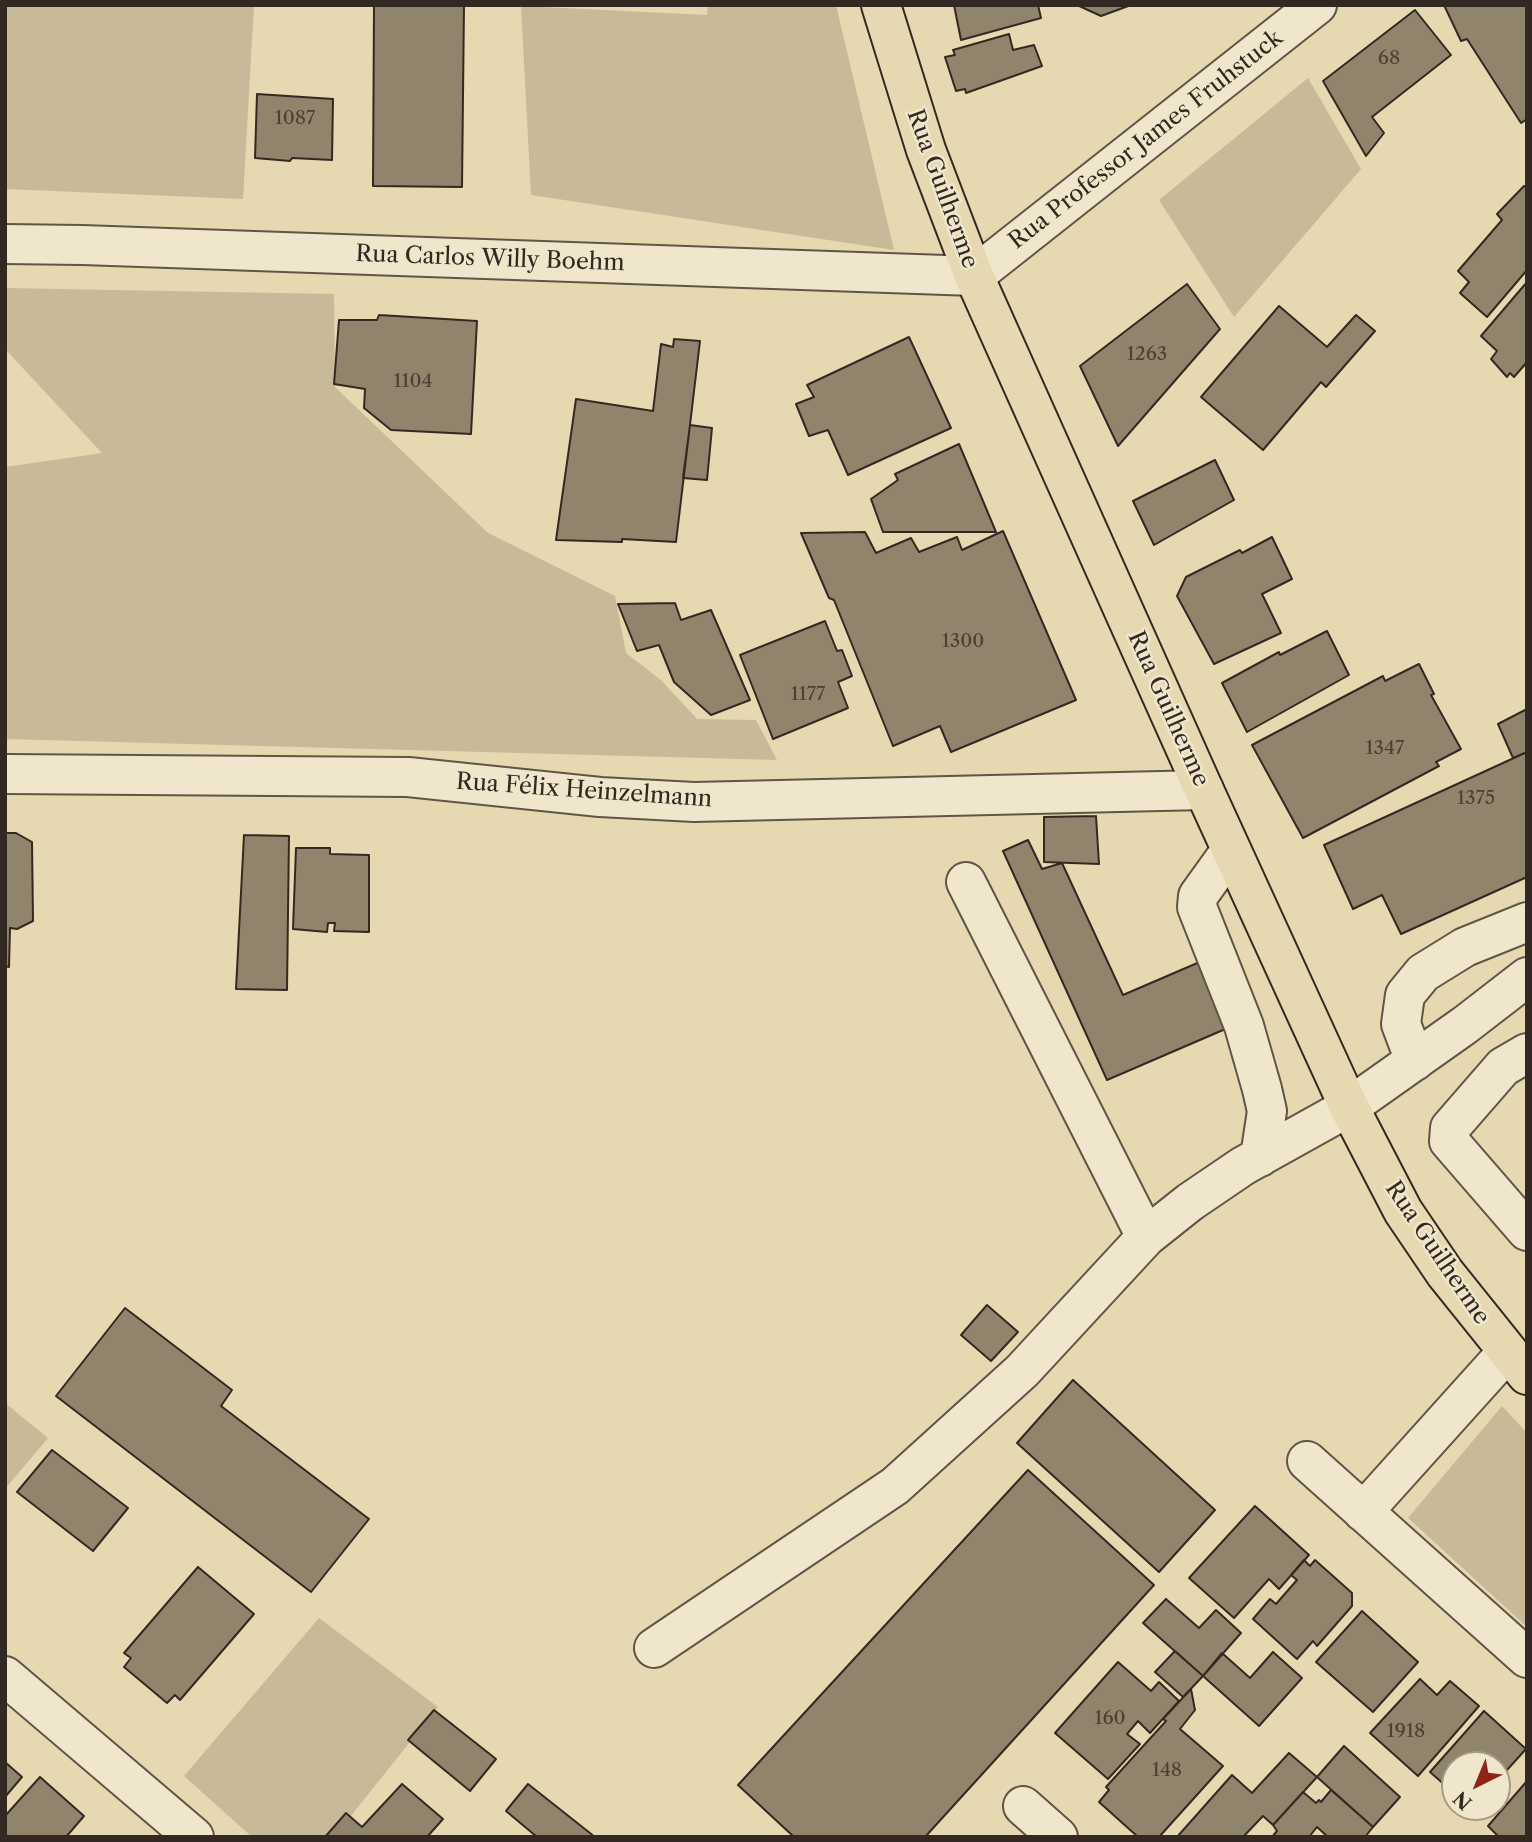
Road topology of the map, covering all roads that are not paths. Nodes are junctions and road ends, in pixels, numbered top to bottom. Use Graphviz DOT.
graph roads {
  1 [pos="881,5"];
  2 [pos="1317,5"];
  3 [pos="5,244"];
  4 [pos="974,276"];
  5 [pos="5,774"];
  6 [pos="1204,790"];
  7 [pos="1231,849"];
  8 [pos="967,882"];
  9 [pos="1527,922"];
  10 [pos="1527,977"];
  11 [pos="1465,1025"];
  12 [pos="1515,1060"];
  13 [pos="1415,1061"];
  14 [pos="1349,1107"];
  15 [pos="1259,1157"];
  16 [pos="1527,1231"];
  17 [pos="1146,1237"];
  18 [pos="1517,1364"];
  19 [pos="1307,1461"];
  20 [pos="1363,1512"];
  21 [pos="654,1648"];
  22 [pos="1527,1658"];
  23 [pos="5,1676"];
  24 [pos="1023,1806"];
  25 [pos="194,1837"];
  26 [pos="1059,1837"];
  1 -- 4 [label="main road, Rua Guilherme"];
  2 -- 4 [label="street, Rua Professor James Fruhstuck"];
  3 -- 4 [label="street, Rua Carlos Willy Boehm"];
  4 -- 6 [label="main road, Rua Guilherme"];
  5 -- 6 [label="street, Rua Félix Heinzelmann"];
  6 -- 7 [label="main road, Rua Guilherme"];
  7 -- 14 [label="main road, Rua Guilherme"];
  7 -- 15 [label="street"];
  8 -- 17 [label="street"];
  9 -- 13 [label="street"];
  10 -- 11 [label="street"];
  11 -- 12 [label="street"];
  11 -- 13 [label="street"];
  12 -- 16 [label="street"];
  13 -- 14 [label="street"];
  14 -- 15 [label="street"];
  14 -- 18 [label="main road, Rua Guilherme"];
  15 -- 17 [label="street"];
  17 -- 21 [label="street"];
  18 -- 20 [label="street"];
  19 -- 20 [label="street"];
  20 -- 22 [label="street"];
  23 -- 25 [label="street"];
  24 -- 26 [label="street"];
}
